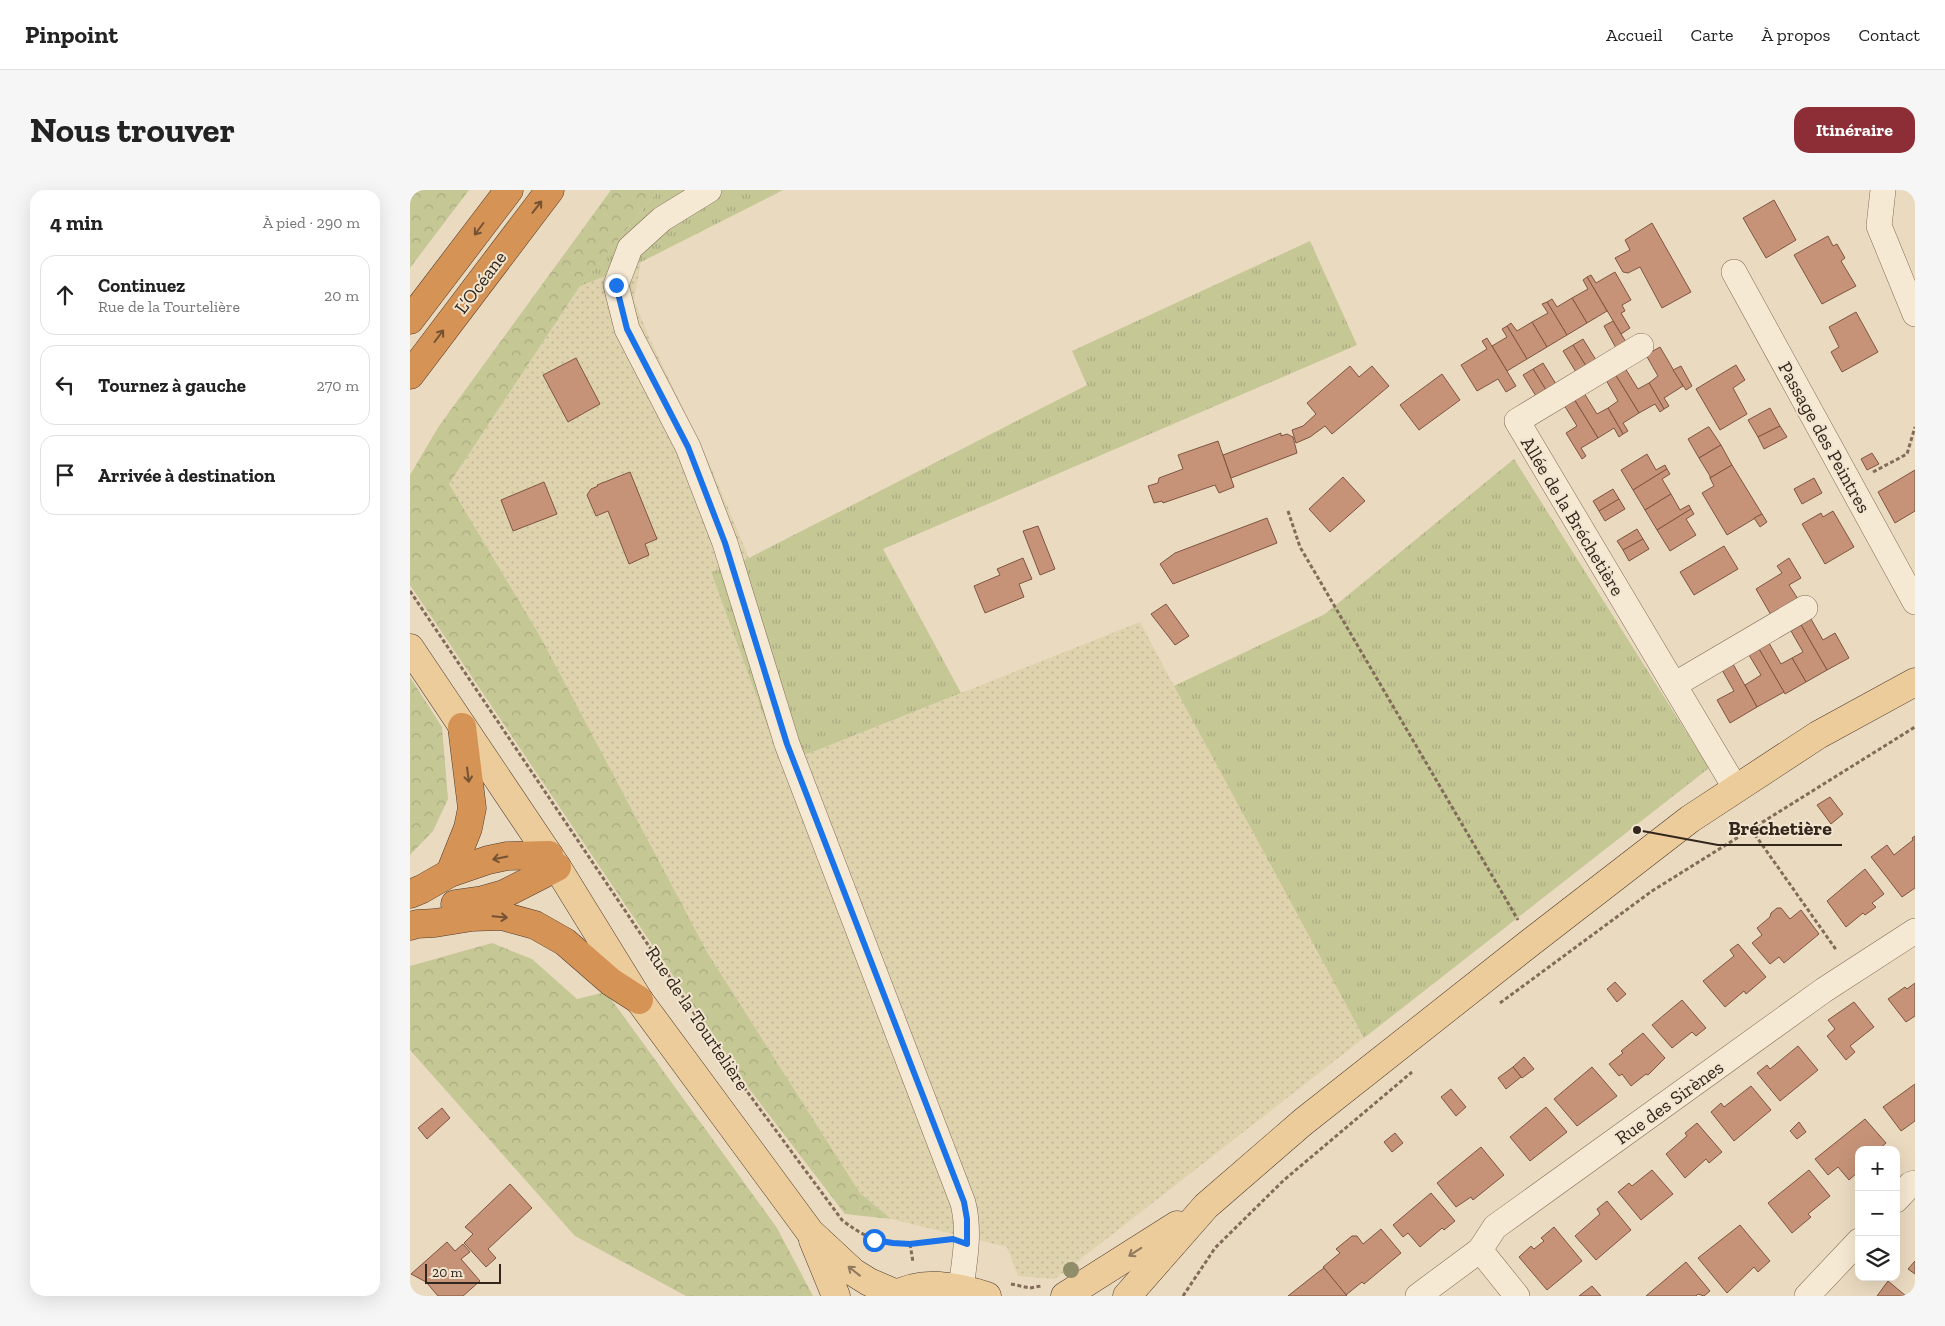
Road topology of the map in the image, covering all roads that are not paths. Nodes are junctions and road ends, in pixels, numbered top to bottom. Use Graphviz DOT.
graph roads {
  1 [pos="509,190"];
  2 [pos="550,190"];
  3 [pos="709,190"];
  4 [pos="1883,190"];
  5 [pos="1734,272"];
  6 [pos="1915,314"];
  7 [pos="410,320"];
  8 [pos="1641,346"];
  9 [pos="410,375"];
  10 [pos="1915,602"];
  11 [pos="1805,608"];
  12 [pos="410,648"];
  13 [pos="1915,682"];
  14 [pos="1674,685"];
  15 [pos="462,727"];
  16 [pos="1736,789"];
  17 [pos="553,861"];
  18 [pos="450,873"];
  19 [pos="410,894"];
  20 [pos="414,925"];
  21 [pos="1915,931"];
  22 [pos="639,1000"];
  23 [pos="1915,1183"];
  24 [pos="1900,1196"];
  25 [pos="1206,1206"];
  26 [pos="810,1232"];
  27 [pos="1855,1245"];
  28 [pos="1480,1250"];
  29 [pos="986,1289"];
  30 [pos="895,1295"];
  31 [pos="1068,1295"];
  32 [pos="836,1296"];
  33 [pos="1127,1296"];
  34 [pos="1418,1296"];
  35 [pos="1517,1296"];
  36 [pos="1807,1296"];
  1 -- 7 [label="highway, L’Océane, one-way"];
  9 -- 2 [label="highway, L’Océane, one-way"];
  3 -- 29 [label="street"];
  4 -- 6 [label="street"];
  5 -- 10 [label="street, Passage des Peintres"];
  8 -- 14 [label="street, Allée de la Bréchetière"];
  11 -- 14 [label="street"];
  12 -- 15 [label="main road, Rue de la Tourtelière"];
  13 -- 16 [label="main road"];
  14 -- 16 [label="street, Allée de la Bréchetière"];
  15 -- 17 [label="main road, Rue de la Tourtelière"];
  15 -- 18 [label="highway, one-way"];
  16 -- 25 [label="main road"];
  17 -- 18 [label="highway, one-way"];
  17 -- 20 [label="highway"];
  17 -- 22 [label="main road, Rue de la Tourtelière"];
  18 -- 19 [label="highway"];
  20 -- 22 [label="highway, one-way"];
  21 -- 28 [label="street, Rue des Sirènes"];
  22 -- 26 [label="main road, Rue de la Tourtelière"];
  23 -- 24 [label="street"];
  25 -- 31 [label="main road, one-way"];
  25 -- 33 [label="main road"];
  30 -- 26 [label="main road, Rue de la Tourtelière, one-way"];
  26 -- 32 [label="main road, Rue de la Tourtelière"];
  27 -- 36 [label="street"];
  28 -- 34 [label="street"];
  28 -- 35 [label="street"];
  29 -- 30 [label="main road"];
}
